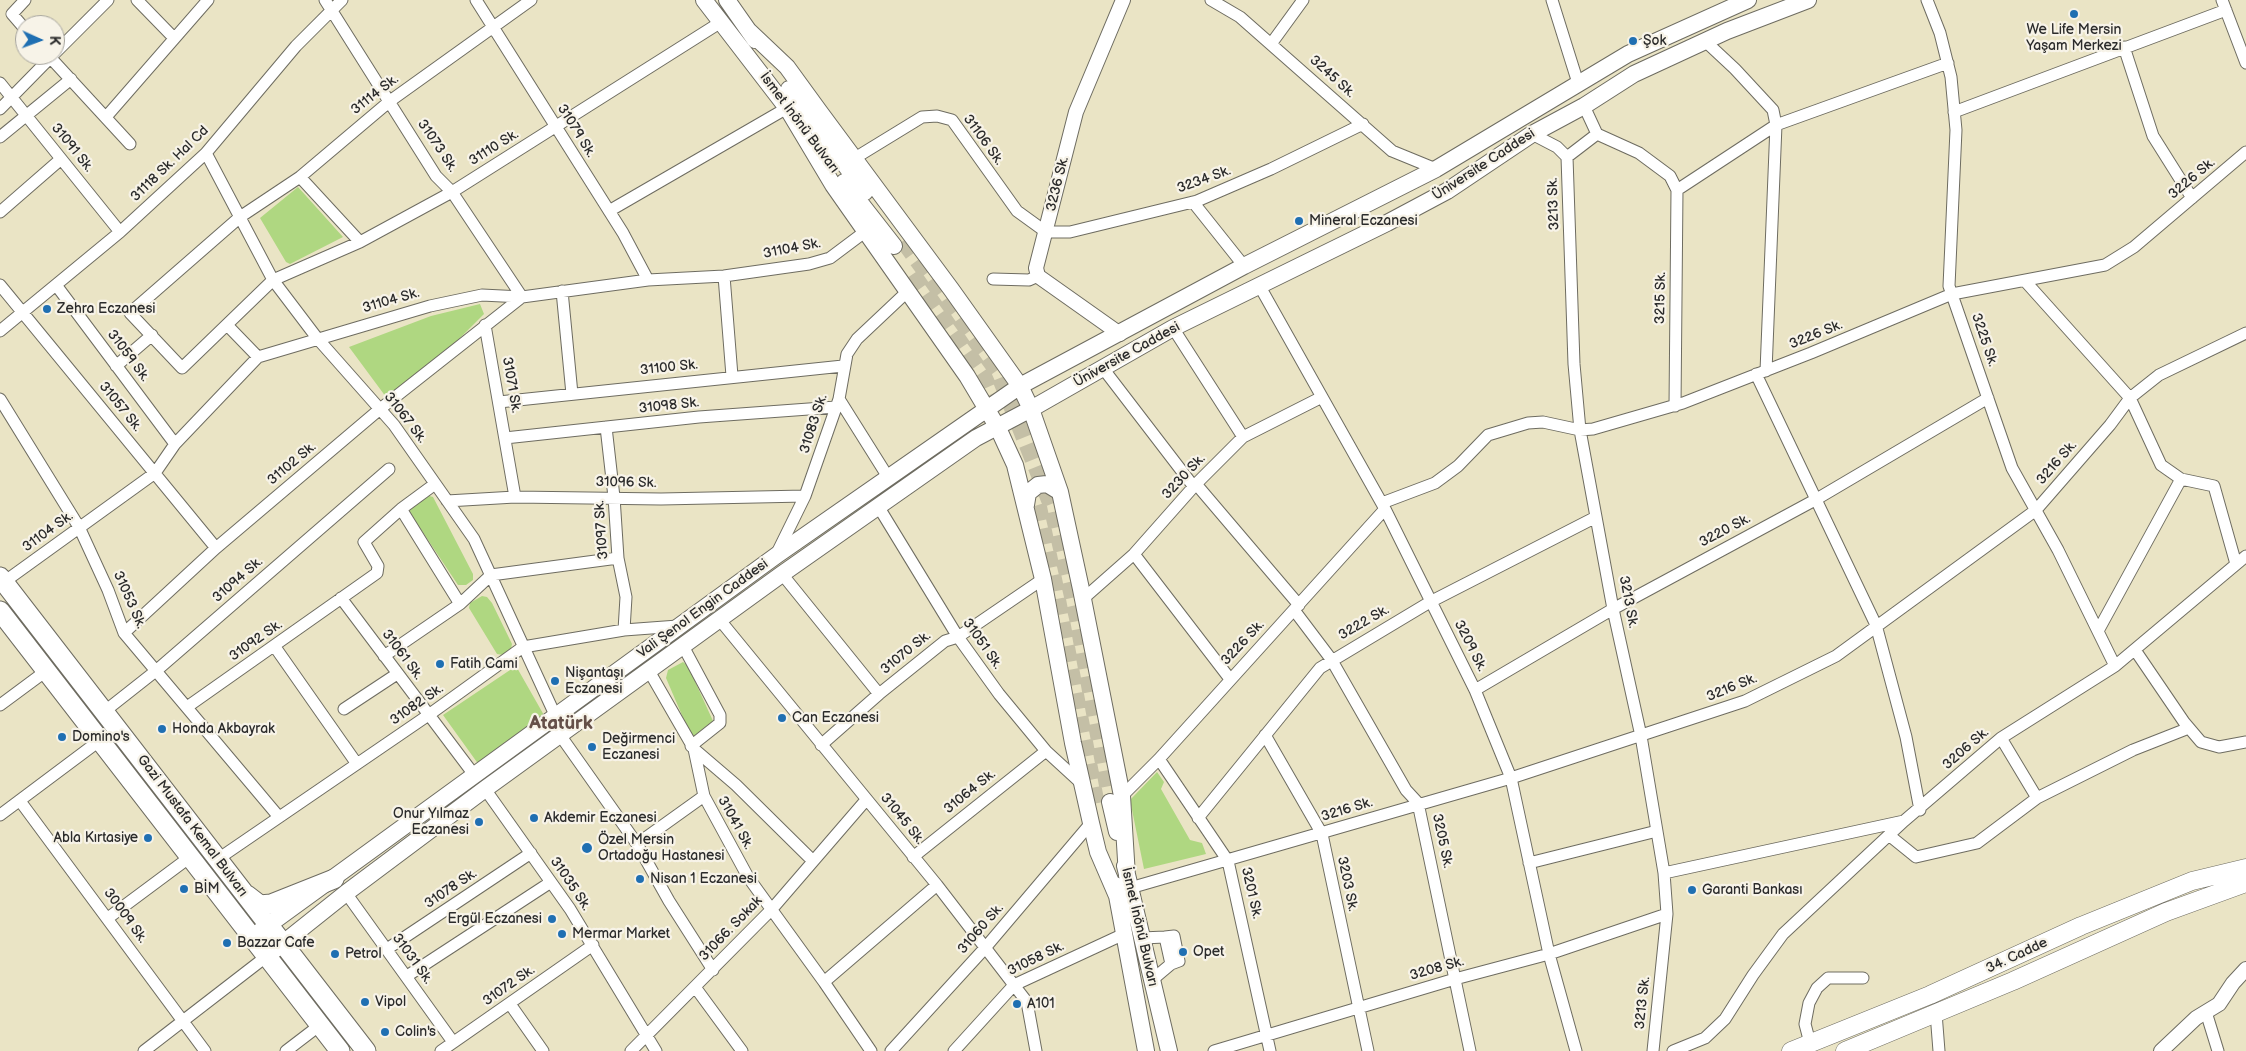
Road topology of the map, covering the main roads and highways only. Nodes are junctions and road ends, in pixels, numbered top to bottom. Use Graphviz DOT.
graph roads {
  1 [pos="704,0"];
  2 [pos="726,0"];
  3 [pos="1748,0"];
  4 [pos="1808,0"];
  5 [pos="749,31"];
  6 [pos="787,108"];
  7 [pos="1020,386"];
  8 [pos="986,408"];
  9 [pos="1031,409"];
  10 [pos="998,428"];
  11 [pos="1060,492"];
  12 [pos="1026,505"];
  13 [pos="2,580"];
  14 [pos="0,611"];
  15 [pos="2246,868"];
  16 [pos="2246,883"];
  17 [pos="340,886"];
  18 [pos="1125,887"];
  19 [pos="240,889"];
  20 [pos="268,925"];
  21 [pos="252,937"];
  22 [pos="283,944"];
  23 [pos="267,956"];
  24 [pos="340,1051"];
  25 [pos="366,1051"];
  26 [pos="1146,1051"];
  27 [pos="1169,1051"];
  28 [pos="1792,1051"];
  29 [pos="1845,1051"];
  1 -- 6 [label="main road, İsmet İnönü Bulvarı"];
  2 -- 5 [label="main road, İsmet İnönü Bulvarı"];
  3 -- 7 [label="main road, Üniversite Caddesi"];
  4 -- 9 [label="main road, Üniversite Caddesi"];
  5 -- 6 [label="main road, İsmet İnönü Bulvarı"];
  5 -- 7 [label="main road, İsmet İnönü Bulvarı"];
  6 -- 8 [label="main road"];
  7 -- 8 [label="main road, Üniversite Caddesi"];
  7 -- 9 [label="main road, İsmet İnönü Bulvarı"];
  8 -- 10 [label="main road"];
  8 -- 17 [label="main road, Vali Şenol Engin Caddesi"];
  9 -- 10 [label="main road, Üniversite Caddesi"];
  9 -- 11 [label="main road, İsmet İnönü Bulvarı"];
  10 -- 12 [label="main road"];
  10 -- 17 [label="main road, Vali Şenol Engin Caddesi"];
  11 -- 12 [label="main road"];
  11 -- 18 [label="main road, İsmet İnönü Bulvarı"];
  12 -- 18 [label="main road"];
  13 -- 19 [label="highway, Gazi Mustafa Kemal Bulvarı"];
  14 -- 21 [label="highway, Gazi Mustafa Kemal Bulvarı"];
  15 -- 28 [label="main road, 34. Cadde"];
  16 -- 29 [label="main road, 34. Cadde"];
  17 -- 19 [label="highway"];
  17 -- 20 [label="main road, Vali Şenol Engin Caddesi"];
  17 -- 22 [label="main road, Vali Şenol Engin Caddesi"];
  18 -- 26 [label="main road, İsmet İnönü Bulvarı"];
  18 -- 27 [label="main road, İsmet İnönü Bulvarı"];
  19 -- 20 [label="highway, Gazi Mustafa Kemal Bulvarı"];
  20 -- 21 [label="main road, Vali Şenol Engin Caddesi"];
  20 -- 22 [label="highway, Gazi Mustafa Kemal Bulvarı"];
  21 -- 23 [label="highway, Gazi Mustafa Kemal Bulvarı"];
  22 -- 23 [label="main road, Vali Şenol Engin Caddesi"];
  22 -- 25 [label="highway, Gazi Mustafa Kemal Bulvarı"];
  23 -- 24 [label="highway, Gazi Mustafa Kemal Bulvarı"];
}
